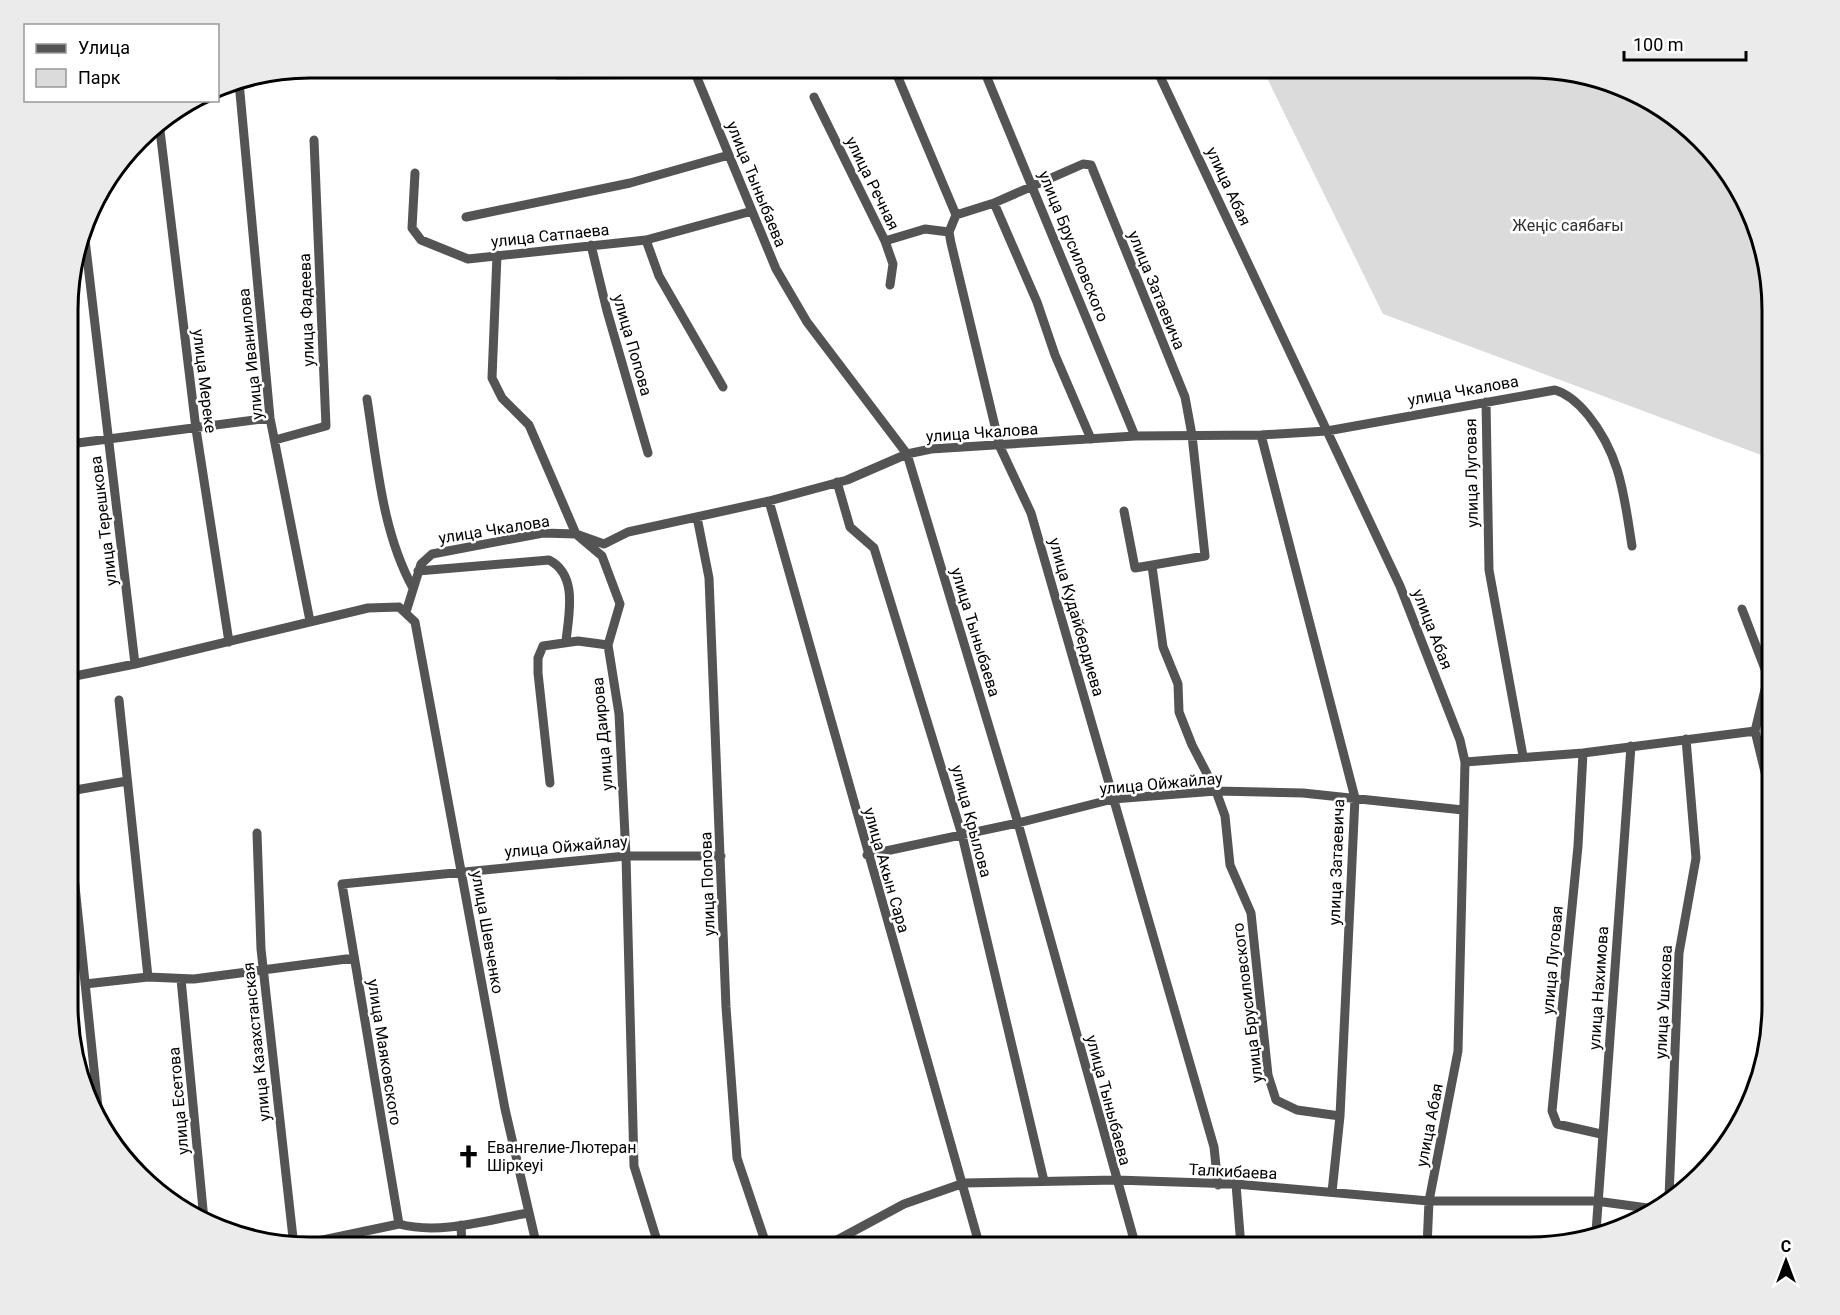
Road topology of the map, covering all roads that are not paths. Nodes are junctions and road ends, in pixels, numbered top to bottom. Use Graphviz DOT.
graph roads {
  1 [pos="698,78"];
  2 [pos="898,78"];
  3 [pos="986,78"];
  4 [pos="1161,78"];
  5 [pos="239,89"];
  6 [pos="814,97"];
  7 [pos="160,133"];
  8 [pos="314,140"];
  9 [pos="729,155"];
  10 [pos="415,173"];
  11 [pos="1033,186"];
  12 [pos="994,203"];
  13 [pos="752,211"];
  14 [pos="956,215"];
  15 [pos="466,217"];
  16 [pos="949,232"];
  17 [pos="646,240"];
  18 [pos="885,241"];
  19 [pos="591,245"];
  20 [pos="86,249"];
  21 [pos="497,255"];
  22 [pos="890,285"];
  23 [pos="723,387"];
  24 [pos="367,399"];
  25 [pos="1486,402"];
  26 [pos="270,418"];
  27 [pos="196,429"];
  28 [pos="1327,431"];
  29 [pos="1192,435"];
  30 [pos="1261,435"];
  31 [pos="1134,436"];
  32 [pos="109,439"];
  33 [pos="275,440"];
  34 [pos="1091,440"];
  35 [pos="78,443"];
  36 [pos="1000,447"];
  37 [pos="648,453"];
  38 [pos="907,454"];
  39 [pos="837,482"];
  40 [pos="769,501"];
  41 [pos="1124,511"];
  42 [pos="697,517"];
  43 [pos="576,534"];
  44 [pos="1632,546"];
  45 [pos="1152,566"];
  46 [pos="418,571"];
  47 [pos="413,588"];
  48 [pos="1742,609"];
  49 [pos="406,612"];
  50 [pos="310,621"];
  51 [pos="567,641"];
  52 [pos="229,642"];
  53 [pos="608,645"];
  54 [pos="1762,661"];
  55 [pos="135,664"];
  56 [pos="78,675"];
  57 [pos="119,700"];
  58 [pos="1762,702"];
  59 [pos="1755,731"];
  60 [pos="1686,739"];
  61 [pos="1631,746"];
  62 [pos="1583,753"];
  63 [pos="1523,756"];
  64 [pos="1762,760"];
  65 [pos="1464,762"];
  66 [pos="127,781"];
  67 [pos="550,783"];
  68 [pos="78,790"];
  69 [pos="1216,791"];
  70 [pos="1354,798"];
  71 [pos="1113,799"];
  72 [pos="1463,810"];
  73 [pos="1017,823"];
  74 [pos="257,833"];
  75 [pos="963,834"];
  76 [pos="867,855"];
  77 [pos="626,856"];
  78 [pos="721,856"];
  79 [pos="462,870"];
  80 [pos="342,884"];
  81 [pos="78,950"];
  82 [pos="354,958"];
  83 [pos="263,970"];
  84 [pos="148,977"];
  85 [pos="181,979"];
  86 [pos="85,984"];
  87 [pos="97,1096"];
  88 [pos="1340,1116"];
  89 [pos="1601,1134"];
  90 [pos="1116,1180"];
  91 [pos="1044,1181"];
  92 [pos="964,1183"];
  93 [pos="1236,1184"];
  94 [pos="1218,1185"];
  95 [pos="1669,1190"];
  96 [pos="1332,1192"];
  97 [pos="1596,1201"];
  98 [pos="1429,1202"];
  99 [pos="1643,1208"];
  100 [pos="203,1211"];
  101 [pos="528,1214"];
  102 [pos="399,1224"];
  103 [pos="461,1225"];
  104 [pos="1596,1227"];
  105 [pos="293,1237"];
  106 [pos="337,1237"];
  107 [pos="462,1237"];
  108 [pos="534,1237"];
  109 [pos="656,1237"];
  110 [pos="764,1237"];
  111 [pos="843,1237"];
  112 [pos="978,1237"];
  113 [pos="1133,1237"];
  114 [pos="1240,1237"];
  115 [pos="1427,1237"];
  1 -- 9 [label="street, улица Тыныбаева"];
  2 -- 14 [label="street"];
  3 -- 11 [label="street, улица Брусиловского"];
  4 -- 28 [label="street, улица Абая"];
  5 -- 26 [label="street, улица Иванилова"];
  6 -- 18 [label="street, улица Речная"];
  7 -- 27 [label="street, улица Мереке"];
  8 -- 33 [label="street, улица Фадеева"];
  9 -- 13 [label="street, улица Тыныбаева"];
  9 -- 15 [label="street, улица Сатпаева"];
  10 -- 21 [label="street, улица Сатпаева"];
  11 -- 12 [label="street"];
  11 -- 29 [label="street, улица Затаевича"];
  11 -- 31 [label="street, улица Брусиловского"];
  12 -- 14 [label="street"];
  12 -- 34 [label="street"];
  13 -- 17 [label="street, улица Сатпаева"];
  13 -- 38 [label="street, улица Тыныбаева"];
  14 -- 16 [label="street"];
  16 -- 18 [label="street"];
  16 -- 36 [label="street, улица Кудайбердиева"];
  17 -- 19 [label="street, улица Сатпаева"];
  17 -- 23 [label="street"];
  18 -- 22 [label="street, улица Речная"];
  19 -- 21 [label="street, улица Сатпаева"];
  19 -- 37 [label="street, улица Попова"];
  20 -- 32 [label="street, улица Терешкова"];
  21 -- 43 [label="street, улица Даирова"];
  24 -- 47 [label="street"];
  25 -- 28 [label="street, улица Чкалова"];
  25 -- 44 [label="street, улица Чкалова"];
  25 -- 63 [label="street, улица Луговая"];
  26 -- 27 [label="street"];
  26 -- 33 [label="street, улица Иванилова"];
  27 -- 32 [label="street"];
  27 -- 52 [label="street, улица Мереке"];
  28 -- 30 [label="street, улица Чкалова"];
  28 -- 65 [label="street, улица Абая"];
  29 -- 30 [label="street, улица Чкалова"];
  29 -- 31 [label="street, улица Чкалова"];
  29 -- 45 [label="street"];
  30 -- 70 [label="street, улица Затаевича"];
  31 -- 34 [label="street, улица Чкалова"];
  32 -- 35 [label="street"];
  32 -- 55 [label="street, улица Терешкова"];
  33 -- 50 [label="street, улица Иванилова"];
  34 -- 36 [label="street, улица Чкалова"];
  36 -- 38 [label="street, улица Чкалова"];
  36 -- 71 [label="street, улица Кудайбердиева"];
  38 -- 39 [label="street, улица Чкалова"];
  38 -- 73 [label="street, улица Тыныбаева"];
  39 -- 40 [label="street, улица Чкалова"];
  39 -- 75 [label="street, улица Крылова"];
  40 -- 42 [label="street, улица Чкалова"];
  40 -- 76 [label="street, улица Акын Сара"];
  41 -- 45 [label="street"];
  42 -- 43 [label="street, улица Чкалова"];
  42 -- 78 [label="street, улица Попова"];
  43 -- 46 [label="street, улица Чкалова"];
  43 -- 53 [label="street, улица Даирова"];
  45 -- 69 [label="street, улица Брусиловского"];
  46 -- 47 [label="street"];
  46 -- 51 [label="street"];
  47 -- 49 [label="street"];
  48 -- 54 [label="street"];
  49 -- 50 [label="street"];
  49 -- 79 [label="street, улица Шевченко"];
  50 -- 52 [label="street"];
  51 -- 53 [label="street"];
  51 -- 67 [label="street"];
  52 -- 55 [label="street"];
  53 -- 77 [label="street, улица Даирова"];
  55 -- 56 [label="street"];
  57 -- 66 [label="street"];
  58 -- 59 [label="street"];
  59 -- 60 [label="street"];
  59 -- 64 [label="street"];
  60 -- 61 [label="street"];
  60 -- 95 [label="street, улица Ушакова"];
  61 -- 62 [label="street"];
  61 -- 89 [label="street, улица Нахимова"];
  62 -- 63 [label="street"];
  62 -- 89 [label="street, улица Луговая"];
  63 -- 65 [label="street"];
  65 -- 72 [label="street, улица Абая"];
  66 -- 68 [label="street"];
  66 -- 84 [label="street"];
  69 -- 70 [label="street, улица Ойжайлау"];
  69 -- 71 [label="street, улица Ойжайлау"];
  69 -- 88 [label="street, улица Брусиловского"];
  70 -- 72 [label="street, улица Ойжайлау"];
  70 -- 88 [label="street, улица Затаевича"];
  71 -- 73 [label="street, улица Ойжайлау"];
  71 -- 94 [label="street, улица Кудайбердиева"];
  72 -- 98 [label="street, улица Абая"];
  73 -- 75 [label="street, улица Ойжайлау"];
  73 -- 90 [label="street, улица Тыныбаева"];
  74 -- 83 [label="street, улица Казахстанская"];
  75 -- 76 [label="street, улица Ойжайлау"];
  75 -- 91 [label="street, улица Крылова"];
  76 -- 92 [label="street, улица Акын Сара"];
  77 -- 78 [label="street, улица Ойжайлау"];
  77 -- 79 [label="street, улица Ойжайлау"];
  77 -- 109 [label="street, улица Даирова"];
  78 -- 110 [label="street, улица Попова"];
  79 -- 80 [label="street, улица Ойжайлау"];
  79 -- 101 [label="street, улица Шевченко"];
  80 -- 82 [label="street, улица Маяковского"];
  81 -- 86 [label="street"];
  82 -- 83 [label="street"];
  82 -- 102 [label="street, улица Маяковского"];
  83 -- 85 [label="street"];
  83 -- 105 [label="street, улица Казахстанская"];
  84 -- 85 [label="street"];
  84 -- 86 [label="street"];
  85 -- 100 [label="street, улица Есетова"];
  86 -- 87 [label="street"];
  88 -- 96 [label="street, улица Затаевича"];
  89 -- 97 [label="street, улица Нахимова"];
  90 -- 91 [label="street, Талкибаева"];
  90 -- 94 [label="street, Талкибаева"];
  90 -- 113 [label="street, улица Тыныбаева"];
  91 -- 92 [label="street, Талкибаева"];
  92 -- 111 [label="street, Талкибаева"];
  92 -- 112 [label="street, улица Акын Сара"];
  93 -- 94 [label="street, Талкибаева"];
  93 -- 96 [label="street, Талкибаева"];
  93 -- 114 [label="street"];
  96 -- 98 [label="street, Талкибаева"];
  97 -- 98 [label="street, Талкибаева"];
  97 -- 99 [label="street, Талкибаева"];
  97 -- 104 [label="street, улица Нахимова"];
  98 -- 115 [label="street, улица Абая"];
  101 -- 103 [label="street"];
  101 -- 108 [label="street, улица Шевченко"];
  102 -- 103 [label="street"];
  102 -- 106 [label="street"];
  103 -- 107 [label="street"];
}
